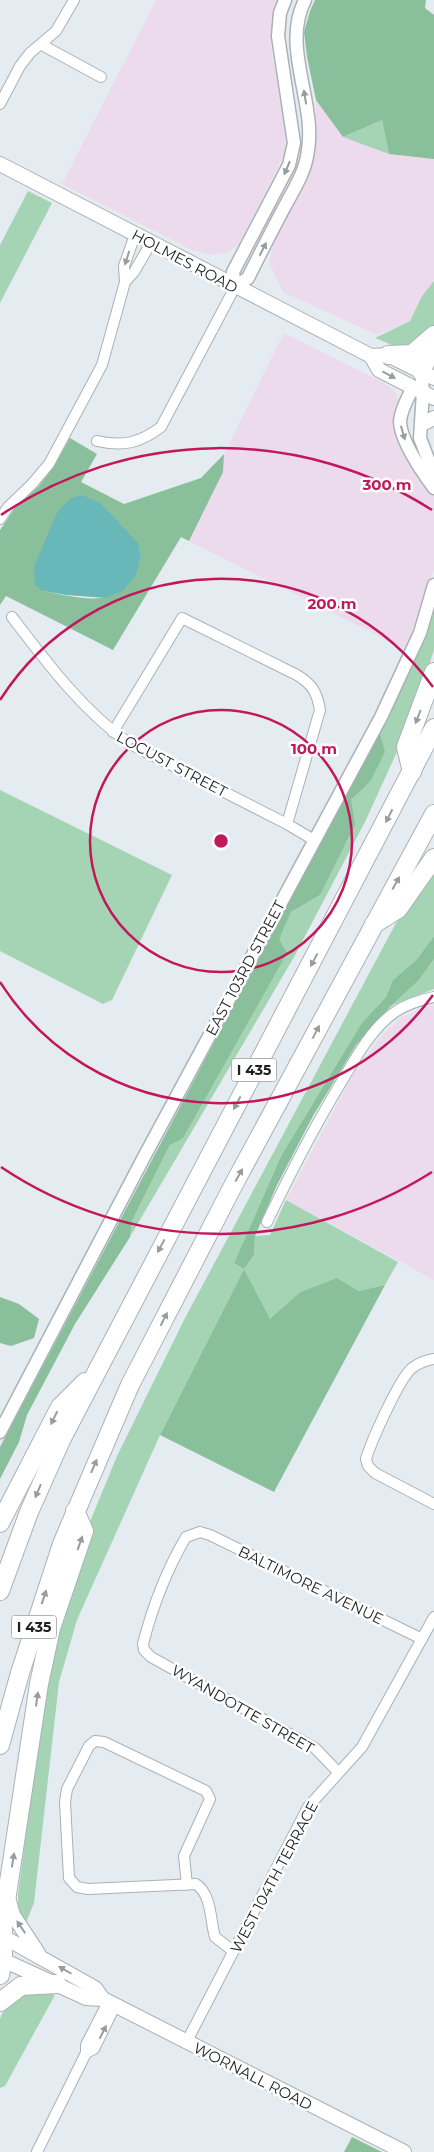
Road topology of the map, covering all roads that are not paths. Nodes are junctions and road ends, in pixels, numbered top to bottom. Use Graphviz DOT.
graph roads {
  1 [pos="74,0"];
  2 [pos="285,0"];
  3 [pos="305,0"];
  4 [pos="42,44"];
  5 [pos="101,77"];
  6 [pos="0,104"];
  7 [pos="0,164"];
  8 [pos="136,235"];
  9 [pos="151,242"];
  10 [pos="125,282"];
  11 [pos="234,287"];
  12 [pos="434,335"];
  13 [pos="434,346"];
  14 [pos="379,355"];
  15 [pos="428,374"];
  16 [pos="423,393"];
  17 [pos="428,421"];
  18 [pos="97,441"];
  19 [pos="434,475"];
  20 [pos="434,488"];
  21 [pos="0,519"];
  22 [pos="434,585"];
  23 [pos="12,617"];
  24 [pos="434,672"];
  25 [pos="434,728"];
  26 [pos="113,732"];
  27 [pos="412,772"];
  28 [pos="434,814"];
  29 [pos="287,824"];
  30 [pos="314,840"];
  31 [pos="434,858"];
  32 [pos="372,926"];
  33 [pos="434,997"];
  34 [pos="267,1222"];
  35 [pos="433,1359"];
  36 [pos="98,1369"];
  37 [pos="0,1432"];
  38 [pos="434,1504"];
  39 [pos="75,1511"];
  40 [pos="0,1523"];
  41 [pos="0,1591"];
  42 [pos="434,1617"];
  43 [pos="422,1639"];
  44 [pos="144,1650"];
  45 [pos="0,1745"];
  46 [pos="338,1772"];
  47 [pos="187,1885"];
  48 [pos="7,1896"];
  49 [pos="2,1936"];
  50 [pos="234,1951"];
  51 [pos="40,1956"];
  52 [pos="1,1967"];
  53 [pos="57,1984"];
  54 [pos="0,2002"];
  55 [pos="109,2002"];
  56 [pos="186,2043"];
  57 [pos="37,2152"];
  58 [pos="404,2152"];
  1 -- 4 [label="street"];
  2 -- 11 [label="street, one-way"];
  11 -- 3 [label="street, one-way"];
  4 -- 5 [label="street"];
  4 -- 6 [label="street"];
  7 -- 8 [label="main road, HOLMES ROAD"];
  8 -- 9 [label="main road, HOLMES ROAD"];
  8 -- 10 [label="street, one-way"];
  9 -- 10 [label="street"];
  9 -- 11 [label="main road, HOLMES ROAD"];
  10 -- 21 [label="street"];
  11 -- 14 [label="main road, HOLMES ROAD"];
  11 -- 18 [label="street"];
  12 -- 14 [label="highway"];
  13 -- 15 [label="highway"];
  14 -- 15 [label="main road, HOLMES ROAD"];
  14 -- 16 [label="main road, HOLMES ROAD, one-way"];
  15 -- 16 [label="main road"];
  16 -- 17 [label="street"];
  16 -- 20 [label="street, one-way"];
  17 -- 19 [label="street"];
  22 -- 30 [label="street, EAST 103RD STREET"];
  23 -- 26 [label="street, LOCUST STREET"];
  24 -- 27 [label="highway, one-way"];
  25 -- 27 [label="highway, I 435"];
  26 -- 29 [label="street, LOCUST STREET"];
  26 -- 29 [label="street"];
  27 -- 36 [label="highway, I 435, one-way"];
  32 -- 28 [label="highway, I 435, one-way"];
  29 -- 30 [label="street, LOCUST STREET"];
  30 -- 37 [label="street, EAST 103RD STREET"];
  31 -- 32 [label="highway"];
  39 -- 32 [label="highway, I 435, one-way"];
  33 -- 34 [label="street"];
  35 -- 38 [label="street"];
  36 -- 40 [label="highway, one-way"];
  36 -- 41 [label="highway, I 435, one-way"];
  45 -- 39 [label="highway, I 435, one-way"];
  48 -- 39 [label="highway, one-way"];
  42 -- 43 [label="street, WEST 104TH TERRACE"];
  43 -- 44 [label="street, BALTIMORE AVENUE"];
  43 -- 46 [label="street, WEST 104TH TERRACE"];
  44 -- 46 [label="street, WYANDOTTE STREET"];
  46 -- 50 [label="street, WEST 104TH TERRACE"];
  47 -- 47 [label="street"];
  47 -- 50 [label="street"];
  48 -- 49 [label="highway"];
  51 -- 48 [label="main road, one-way"];
  49 -- 51 [label="main road, WORNALL ROAD"];
  49 -- 52 [label="highway"];
  50 -- 56 [label="street, WEST 104TH TERRACE"];
  55 -- 51 [label="main road, WORNALL ROAD, one-way"];
  52 -- 53 [label="main road, WORNALL ROAD"];
  53 -- 54 [label="highway"];
  53 -- 55 [label="main road, WORNALL ROAD"];
  55 -- 56 [label="main road, WORNALL ROAD"];
  55 -- 57 [label="street"];
  56 -- 58 [label="main road, WORNALL ROAD"];
}
